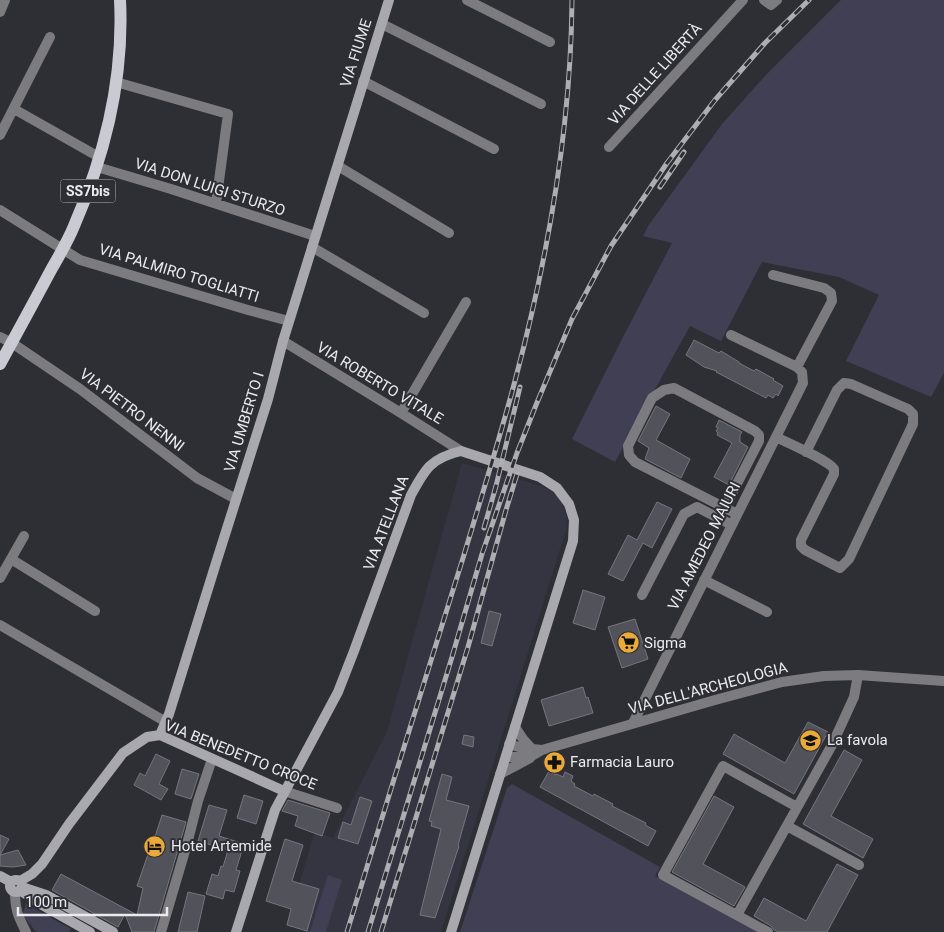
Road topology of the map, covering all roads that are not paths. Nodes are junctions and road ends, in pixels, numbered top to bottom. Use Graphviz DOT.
graph roads {
  1 [pos="5,0"];
  2 [pos="120,0"];
  3 [pos="389,0"];
  4 [pos="467,0"];
  5 [pos="743,0"];
  6 [pos="0,12"];
  7 [pos="382,24"];
  8 [pos="50,38"];
  9 [pos="550,42"];
  10 [pos="116,82"];
  11 [pos="363,82"];
  12 [pos="541,104"];
  13 [pos="14,109"];
  14 [pos="352,116"];
  15 [pos="0,135"];
  16 [pos="609,147"];
  17 [pos="494,149"];
  18 [pos="98,162"];
  19 [pos="338,166"];
  20 [pos="216,204"];
  21 [pos="0,210"];
  22 [pos="449,233"];
  23 [pos="315,236"];
  24 [pos="312,247"];
  25 [pos="63,248"];
  26 [pos="774,275"];
  27 [pos="466,302"];
  28 [pos="424,313"];
  29 [pos="289,321"];
  30 [pos="731,335"];
  31 [pos="0,337"];
  32 [pos="282,342"];
  33 [pos="12,343"];
  34 [pos="0,364"];
  35 [pos="797,367"];
  36 [pos="402,413"];
  37 [pos="776,437"];
  38 [pos="461,451"];
  39 [pos="806,452"];
  40 [pos="236,499"];
  41 [pos="725,507"];
  42 [pos="737,514"];
  43 [pos="732,525"];
  44 [pos="24,536"];
  45 [pos="11,559"];
  46 [pos="0,578"];
  47 [pos="704,580"];
  48 [pos="642,595"];
  49 [pos="95,611"];
  50 [pos="767,612"];
  51 [pos="0,625"];
  52 [pos="858,675"];
  53 [pos="944,681"];
  54 [pos="166,722"];
  55 [pos="633,723"];
  56 [pos="515,727"];
  57 [pos="160,735"];
  58 [pos="510,744"];
  59 [pos="535,752"];
  60 [pos="506,757"];
  61 [pos="212,759"];
  62 [pos="500,774"];
  63 [pos="284,791"];
  64 [pos="797,807"];
  65 [pos="338,808"];
  66 [pos="787,826"];
  67 [pos="859,865"];
  68 [pos="0,876"];
  69 [pos="18,886"];
  70 [pos="737,916"];
  71 [pos="26,932"];
  72 [pos="90,932"];
  73 [pos="113,932"];
  74 [pos="161,932"];
  75 [pos="236,932"];
  76 [pos="450,932"];
  77 [pos="768,932"];
  1 -- 6 [label="street"];
  2 -- 10 [label="main road, SS7bis"];
  3 -- 7 [label="main road, VIA FIUME"];
  4 -- 9 [label="street"];
  5 -- 16 [label="street, VIA DELLE LIBERTÀ"];
  7 -- 11 [label="main road, VIA FIUME"];
  7 -- 12 [label="street"];
  8 -- 13 [label="street"];
  10 -- 18 [label="main road, SS7bis"];
  10 -- 20 [label="street"];
  11 -- 14 [label="main road, VIA FIUME"];
  11 -- 17 [label="street"];
  13 -- 15 [label="street"];
  13 -- 18 [label="street, VIA DON LUIGI STURZO"];
  14 -- 19 [label="main road, VIA UMBERTO I"];
  18 -- 20 [label="street, VIA DON LUIGI STURZO"];
  18 -- 25 [label="main road, SS7bis"];
  19 -- 22 [label="street"];
  19 -- 23 [label="main road, VIA UMBERTO I"];
  20 -- 23 [label="street, VIA DON LUIGI STURZO"];
  21 -- 25 [label="street, VIA PALMIRO TOGLIATTI"];
  23 -- 24 [label="main road, VIA UMBERTO I"];
  24 -- 28 [label="street"];
  24 -- 29 [label="main road, VIA UMBERTO I"];
  25 -- 29 [label="street, VIA PALMIRO TOGLIATTI"];
  25 -- 33 [label="main road, SS7bis"];
  26 -- 35 [label="street"];
  27 -- 36 [label="street"];
  29 -- 32 [label="main road, VIA UMBERTO I"];
  30 -- 35 [label="street"];
  31 -- 33 [label="street, VIA PIETRO NENNI"];
  32 -- 36 [label="street, VIA ROBERTO VITALE"];
  32 -- 40 [label="main road, VIA UMBERTO I"];
  33 -- 34 [label="main road, SS7bis"];
  33 -- 40 [label="street, VIA PIETRO NENNI"];
  35 -- 37 [label="street, VIA AMEDEO MAIURI"];
  36 -- 38 [label="street, VIA ROBERTO VITALE"];
  37 -- 39 [label="street"];
  37 -- 42 [label="street, VIA AMEDEO MAIURI"];
  38 -- 56 [label="main road"];
  38 -- 63 [label="main road, VIA ATELLANA"];
  39 -- 39 [label="street"];
  40 -- 54 [label="main road, VIA UMBERTO I"];
  41 -- 41 [label="street"];
  41 -- 42 [label="street"];
  42 -- 43 [label="street, VIA AMEDEO MAIURI"];
  43 -- 47 [label="street, VIA AMEDEO MAIURI"];
  43 -- 48 [label="street"];
  44 -- 45 [label="street"];
  45 -- 46 [label="street"];
  45 -- 49 [label="street"];
  47 -- 50 [label="street"];
  47 -- 55 [label="street, VIA AMEDEO MAIURI"];
  51 -- 54 [label="street"];
  52 -- 53 [label="street, VIA DELL'ARCHEOLOGIA"];
  52 -- 55 [label="street, VIA DELL'ARCHEOLOGIA"];
  52 -- 64 [label="street"];
  54 -- 57 [label="main road, VIA UMBERTO I"];
  55 -- 59 [label="street, VIA DELL'ARCHEOLOGIA"];
  56 -- 58 [label="main road"];
  56 -- 59 [label="street"];
  57 -- 61 [label="main road, VIA BENEDETTO CROCE"];
  57 -- 69 [label="main road, VIA BENEDETTO CROCE"];
  58 -- 59 [label="street, VIA DELL'ARCHEOLOGIA"];
  58 -- 60 [label="main road"];
  59 -- 60 [label="street"];
  59 -- 62 [label="street"];
  60 -- 62 [label="main road"];
  61 -- 63 [label="main road, VIA BENEDETTO CROCE"];
  61 -- 74 [label="street"];
  62 -- 76 [label="main road"];
  63 -- 65 [label="street, VIA BENEDETTO CROCE"];
  63 -- 75 [label="main road, VIA ATELLANA"];
  64 -- 66 [label="street"];
  64 -- 70 [label="street"];
  66 -- 67 [label="street"];
  66 -- 70 [label="street"];
  68 -- 69 [label="main road"];
  69 -- 71 [label="street"];
  69 -- 72 [label="main road"];
  69 -- 73 [label="main road"];
  70 -- 77 [label="street"];
}
